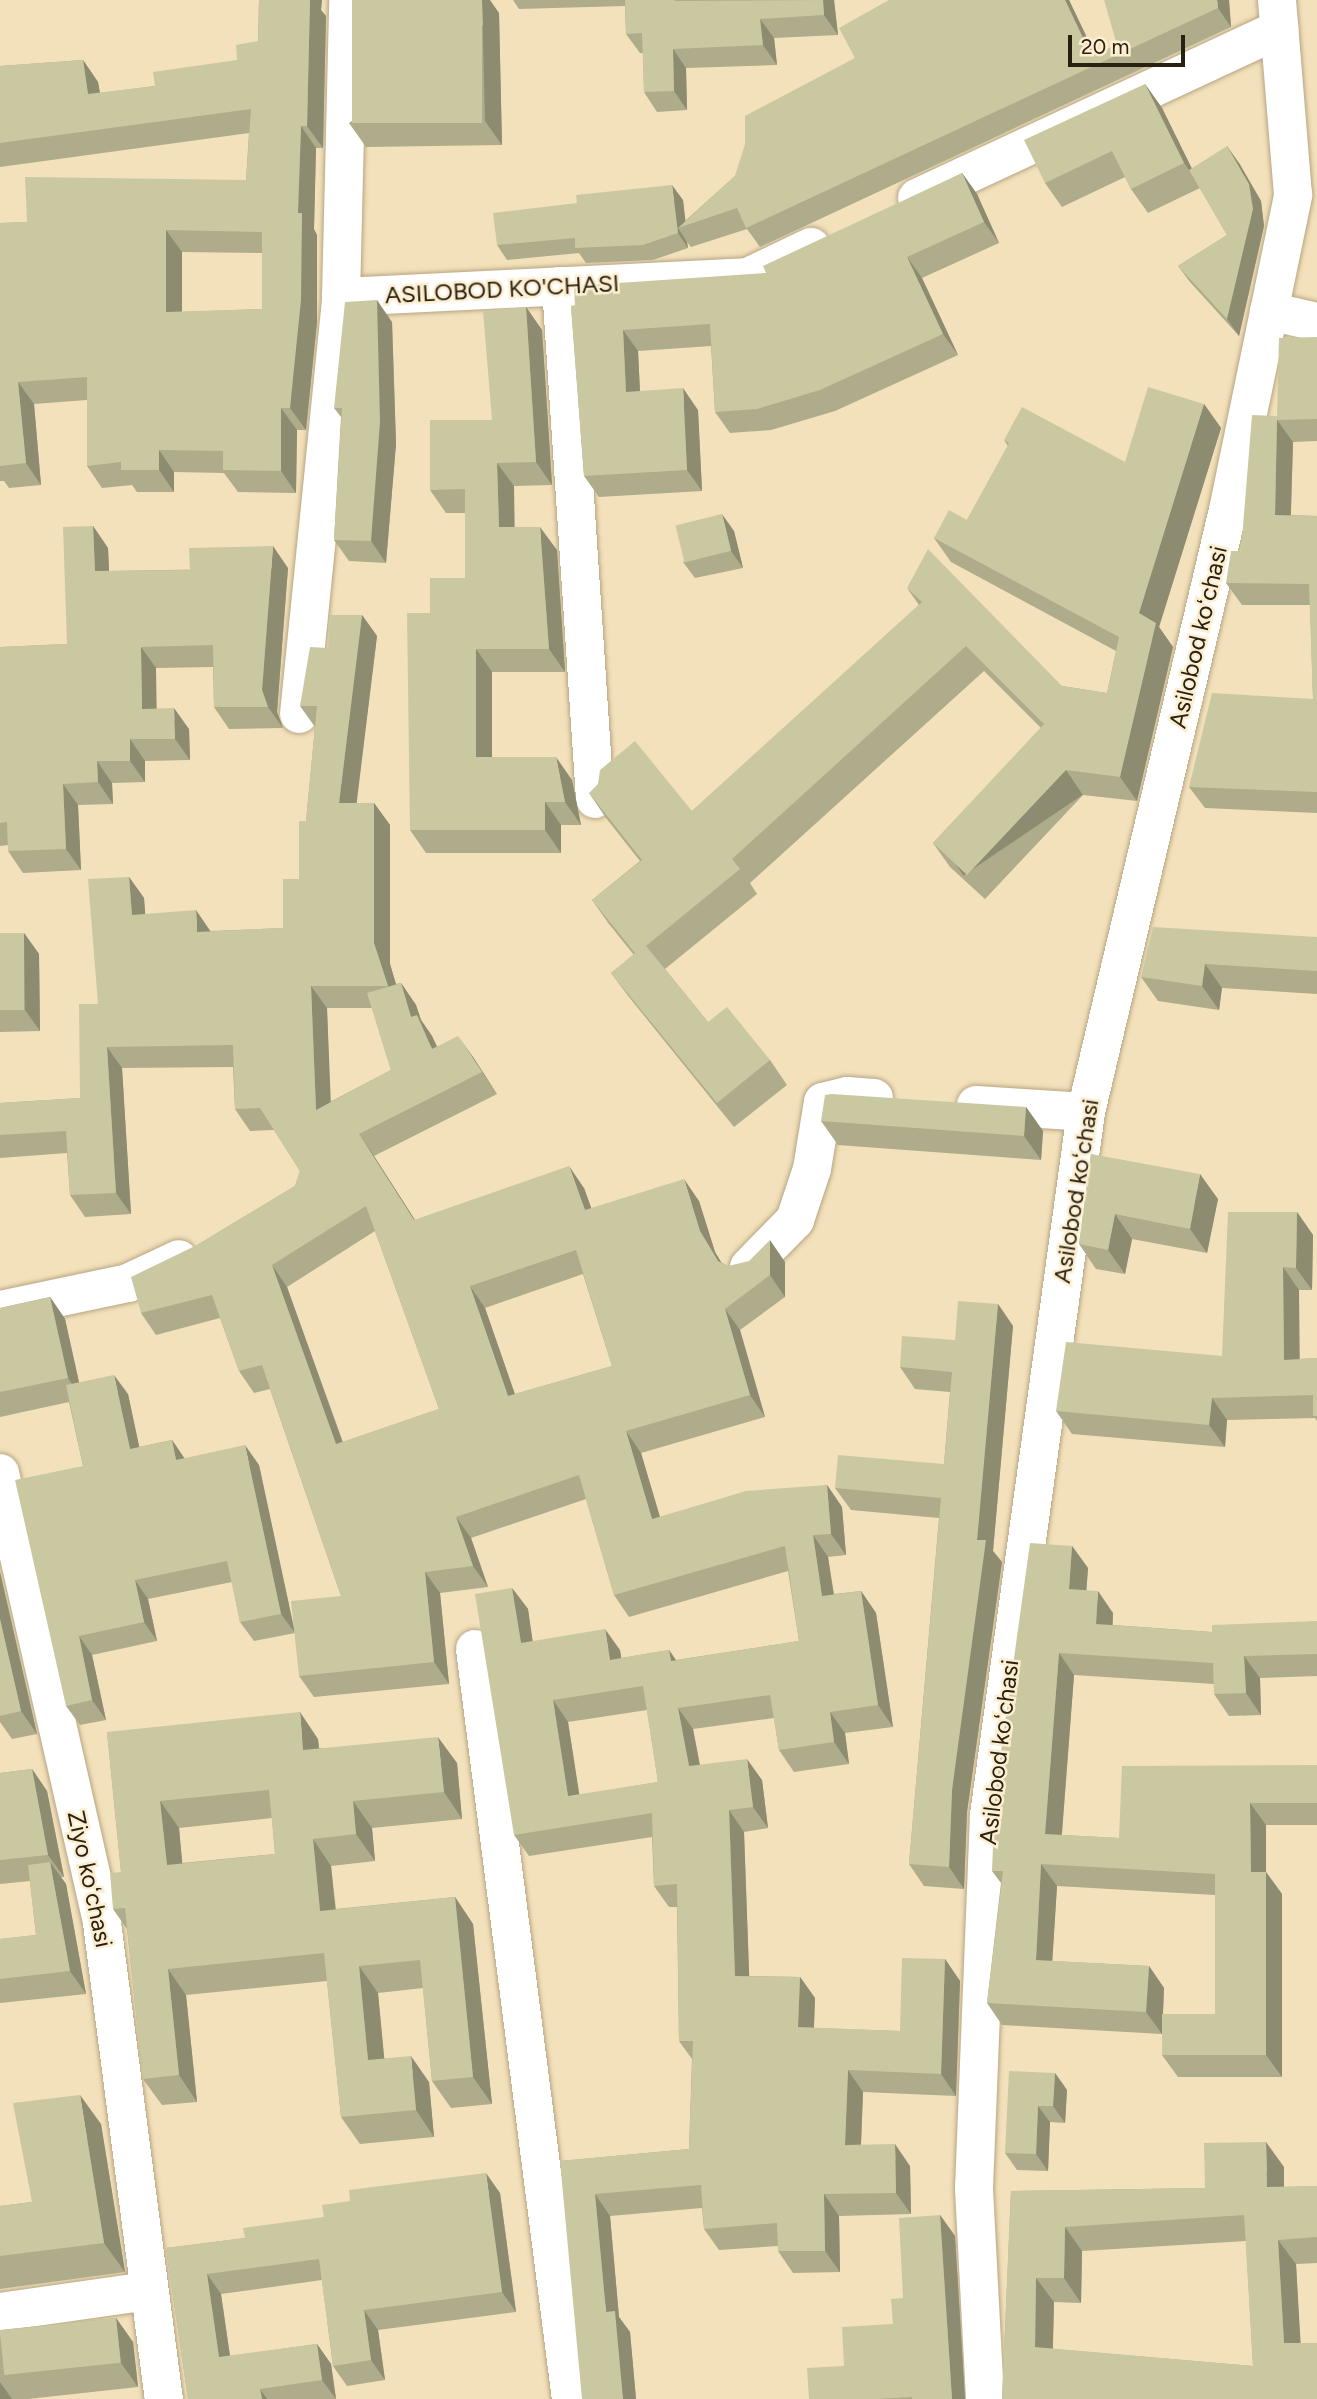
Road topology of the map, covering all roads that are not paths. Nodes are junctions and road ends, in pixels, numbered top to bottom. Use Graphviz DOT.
graph roads {
  1 [pos="348,0"];
  2 [pos="1279,15"];
  3 [pos="887,212"];
  4 [pos="849,230"];
  5 [pos="561,286"];
  6 [pos="341,297"];
  7 [pos="1269,311"];
  8 [pos="1317,322"];
  9 [pos="299,715"];
  10 [pos="595,799"];
  11 [pos="1086,1112"];
  12 [pos="212,1242"];
  13 [pos="748,1267"];
  14 [pos="0,1310"];
  15 [pos="0,1473"];
  16 [pos="475,1649"];
  17 [pos="148,2291"];
  18 [pos="0,2312"];
  19 [pos="164,2399"];
  20 [pos="571,2399"];
  21 [pos="985,2399"];
  1 -- 6 [label="street"];
  2 -- 3 [label="street"];
  2 -- 7 [label="street, Asilobod koʻchasi"];
  4 -- 5 [label="street, ASILOBOD KO'CHASI"];
  5 -- 6 [label="street, ASILOBOD KO'CHASI"];
  5 -- 10 [label="street"];
  6 -- 9 [label="street"];
  7 -- 8 [label="street"];
  7 -- 11 [label="street, Asilobod koʻchasi"];
  11 -- 13 [label="street"];
  11 -- 21 [label="street, Asilobod koʻchasi"];
  12 -- 14 [label="street"];
  15 -- 17 [label="street, Ziyo koʻchasi"];
  16 -- 20 [label="street"];
  17 -- 18 [label="street"];
  17 -- 19 [label="street, Ziyo koʻchasi"];
}
